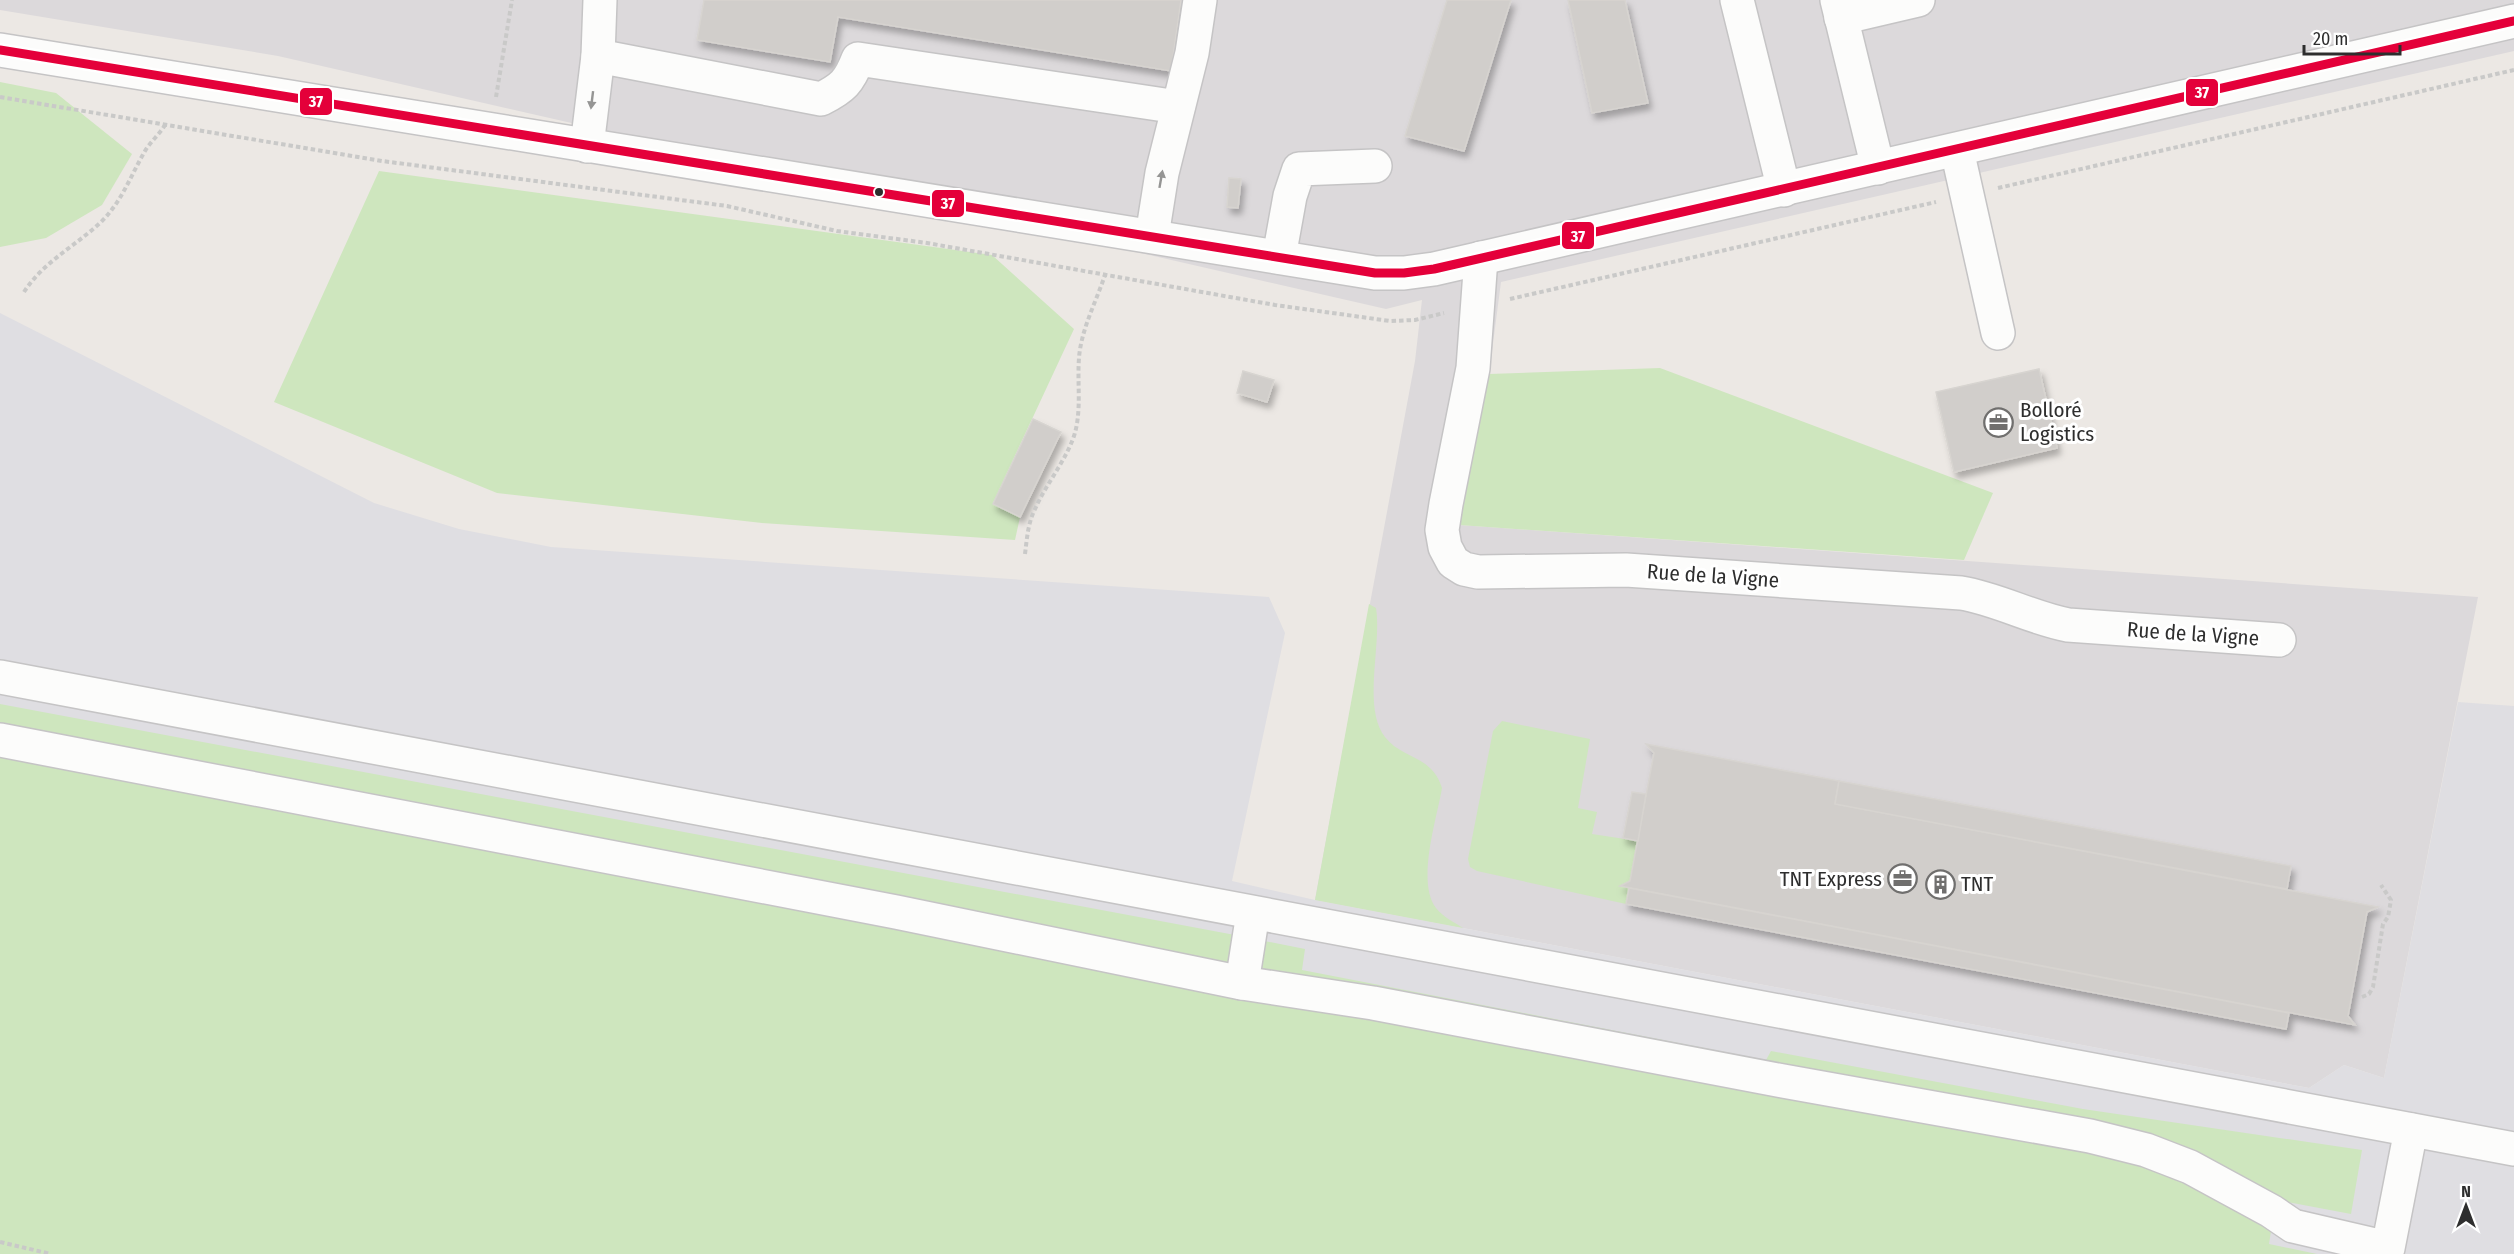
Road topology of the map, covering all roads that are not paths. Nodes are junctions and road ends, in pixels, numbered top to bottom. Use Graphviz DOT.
graph roads {
  1 [pos="600,0"];
  2 [pos="1200,0"];
  3 [pos="1737,0"];
  4 [pos="1918,0"];
  5 [pos="1839,9"];
  6 [pos="2514,21"];
  7 [pos="0,50"];
  8 [pos="598,56"];
  9 [pos="1178,107"];
  10 [pos="586,146"];
  11 [pos="1957,150"];
  12 [pos="1375,166"];
  13 [pos="1878,168"];
  14 [pos="1784,190"];
  15 [pos="1152,237"];
  16 [pos="1279,257"];
  17 [pos="1481,258"];
  18 [pos="1998,333"];
  19 [pos="2279,640"];
  20 [pos="0,677"];
  21 [pos="0,740"];
  22 [pos="1253,913"];
  23 [pos="1242,983"];
  24 [pos="2410,1130"];
  25 [pos="2514,1149"];
  1 -- 8 [label="street"];
  2 -- 9 [label="street"];
  3 -- 14 [label="street"];
  4 -- 5 [label="street"];
  5 -- 13 [label="street"];
  6 -- 11 [label="street"];
  7 -- 10 [label="street"];
  8 -- 9 [label="street"];
  8 -- 10 [label="street, one-way"];
  15 -- 9 [label="street, one-way"];
  10 -- 15 [label="street"];
  11 -- 13 [label="street"];
  11 -- 18 [label="street"];
  12 -- 16 [label="street"];
  13 -- 14 [label="street"];
  14 -- 17 [label="street"];
  15 -- 16 [label="street"];
  16 -- 17 [label="street"];
  17 -- 19 [label="street, Rue de la Vigne"];
  20 -- 22 [label="street"];
  21 -- 23 [label="street"];
  22 -- 23 [label="street"];
  22 -- 24 [label="street"];
  23 -- 24 [label="street"];
  24 -- 25 [label="street"];
}
